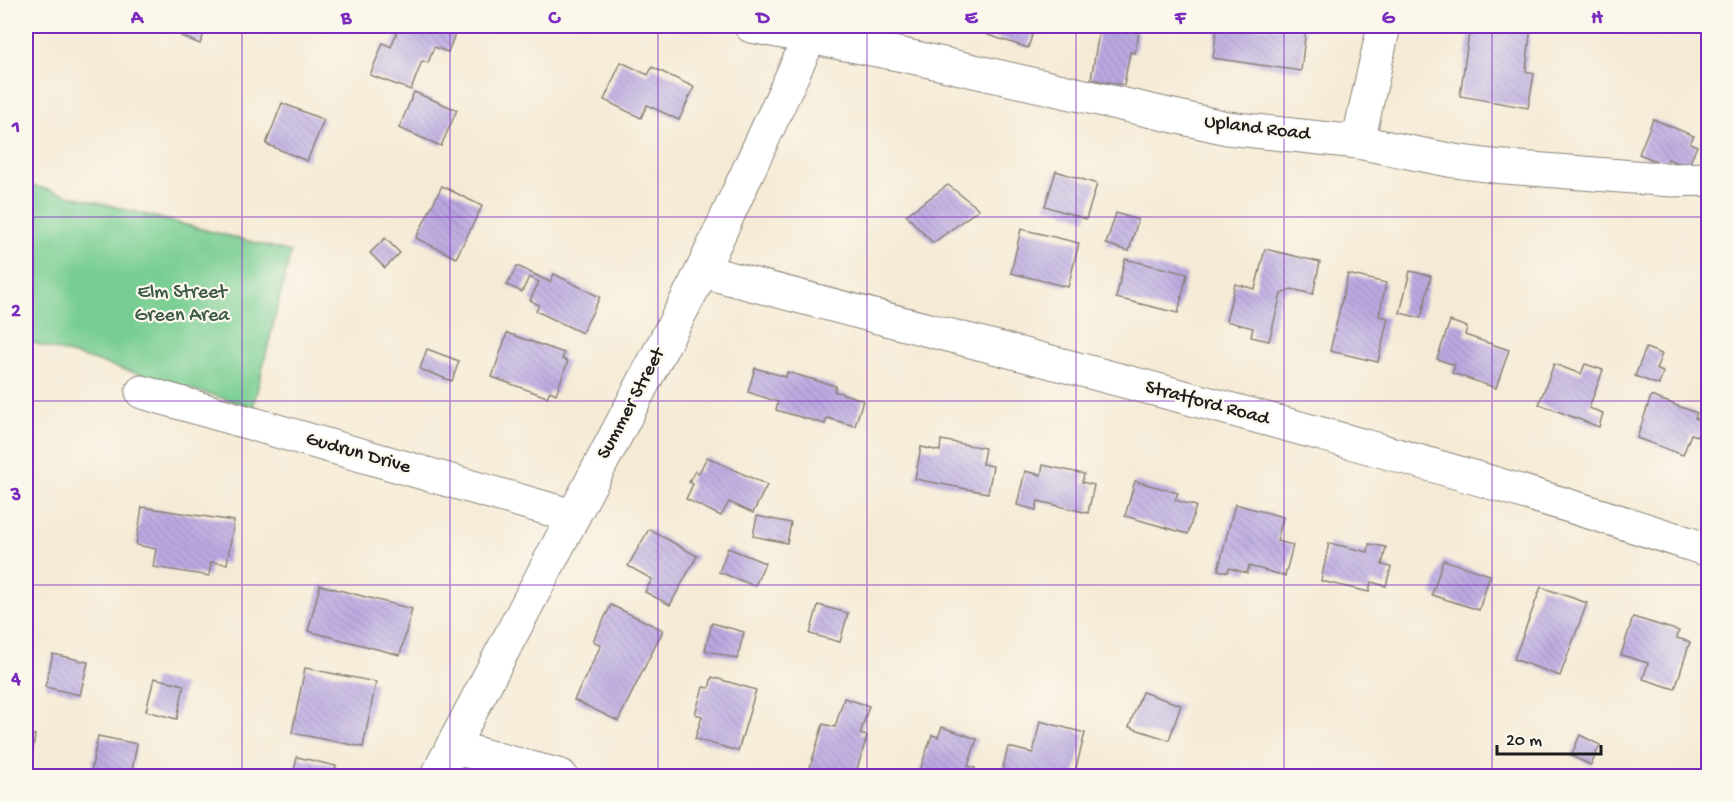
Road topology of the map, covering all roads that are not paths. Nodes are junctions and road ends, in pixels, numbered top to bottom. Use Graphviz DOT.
graph roads {
  1 [pos="751,26"];
  2 [pos="1384,26"];
  3 [pos="813,32"];
  4 [pos="1358,142"];
  5 [pos="1708,179"];
  6 [pos="702,271"];
  7 [pos="142,393"];
  8 [pos="573,516"];
  9 [pos="1708,550"];
  10 [pos="452,747"];
  11 [pos="437,777"];
  12 [pos="561,777"];
  1 -- 3 [label="street, Upland Road"];
  2 -- 4 [label="street"];
  3 -- 4 [label="street, Upland Road"];
  3 -- 6 [label="street, Summer Street"];
  4 -- 5 [label="street, Upland Road"];
  6 -- 8 [label="street, Summer Street"];
  6 -- 9 [label="street, Stratford Road"];
  7 -- 8 [label="street, Gudrun Drive"];
  8 -- 10 [label="street, Summer Street"];
  10 -- 11 [label="street, Summer Street"];
  10 -- 12 [label="street"];
}
